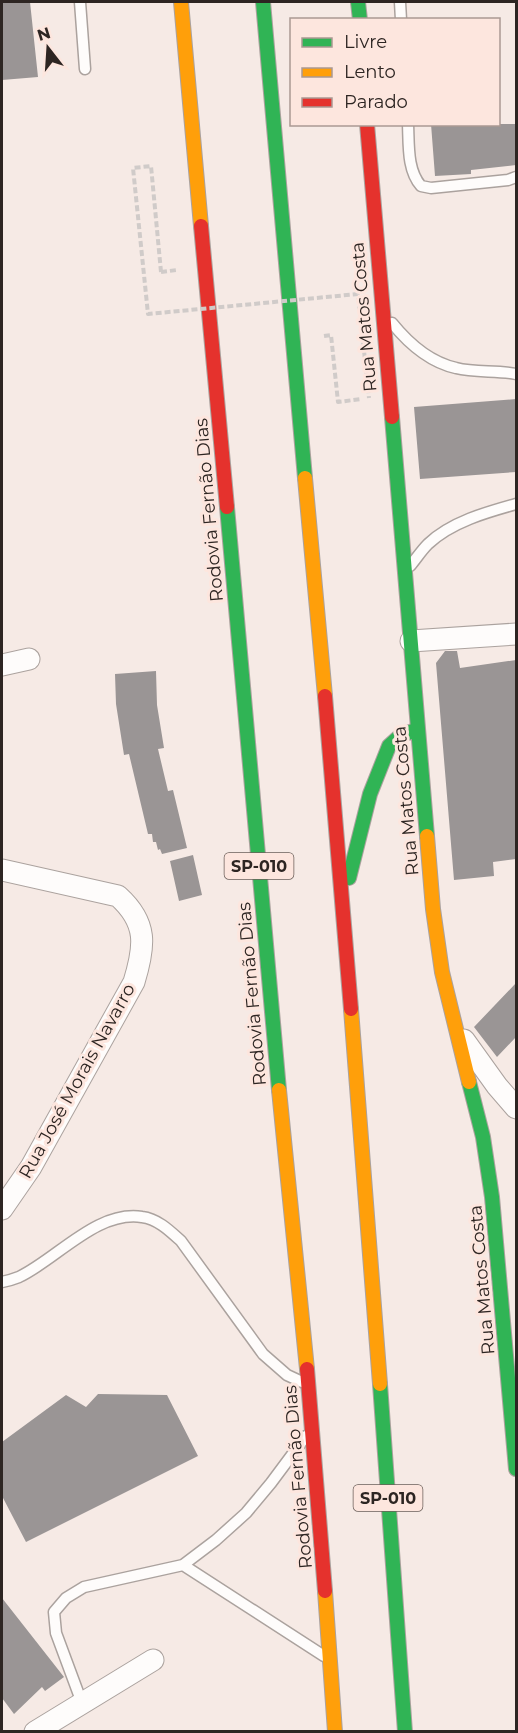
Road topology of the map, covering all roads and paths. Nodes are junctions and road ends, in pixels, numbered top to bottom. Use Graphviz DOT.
graph roads {
  1 [pos="80,2"];
  2 [pos="181,2"];
  3 [pos="263,2"];
  4 [pos="358,2"];
  5 [pos="400,2"];
  6 [pos="360,18"];
  7 [pos="401,18"];
  8 [pos="85,69"];
  9 [pos="368,126"];
  10 [pos="408,126"];
  11 [pos="516,177"];
  12 [pos="161,272"];
  13 [pos="382,312"];
  14 [pos="293,339"];
  15 [pos="516,374"];
  16 [pos="516,504"];
  17 [pos="405,573"];
  18 [pos="516,634"];
  19 [pos="411,641"];
  20 [pos="29,658"];
  21 [pos="2,665"];
  22 [pos="418,729"];
  23 [pos="2,870"];
  24 [pos="343,903"];
  25 [pos="455,1027"];
  26 [pos="516,1108"];
  27 [pos="2,1209"];
  28 [pos="2,1282"];
  29 [pos="309,1385"];
  30 [pos="313,1426"];
  31 [pos="516,1469"];
  32 [pos="183,1565"];
  33 [pos="153,1660"];
  34 [pos="331,1661"];
  35 [pos="82,1703"];
  36 [pos="35,1731"];
  37 [pos="335,1731"];
  38 [pos="405,1731"];
  1 -- 8 [label="lane"];
  2 -- 29 [label="main road, Rodovia Fernão Dias / SP-010"];
  3 -- 14 [label="main road, SP-010"];
  4 -- 6 [label="main road"];
  5 -- 7 [label="lane"];
  9 -- 13 [label="main road, Rua Matos Costa"];
  10 -- 11 [label="lane"];
  12 -- 14 [label="path, bridge"];
  13 -- 15 [label="lane"];
  13 -- 17 [label="main road, Rua Matos Costa"];
  14 -- 24 [label="main road, SP-010"];
  16 -- 17 [label="lane"];
  17 -- 19 [label="main road, Rua Matos Costa"];
  18 -- 19 [label="street"];
  19 -- 22 [label="main road, Rua Matos Costa"];
  20 -- 21 [label="street"];
  22 -- 24 [label="main road"];
  22 -- 25 [label="main road, Rua Matos Costa"];
  23 -- 27 [label="street, Rua José Morais Navarro"];
  24 -- 38 [label="main road, SP-010"];
  25 -- 26 [label="street"];
  25 -- 31 [label="main road, Rua Matos Costa"];
  28 -- 29 [label="lane"];
  29 -- 30 [label="main road, Rodovia Fernão Dias / SP-010"];
  30 -- 32 [label="lane"];
  30 -- 34 [label="main road, Rodovia Fernão Dias / SP-010"];
  32 -- 34 [label="lane"];
  32 -- 35 [label="lane"];
  33 -- 35 [label="street"];
  34 -- 37 [label="main road, Rodovia Fernão Dias / SP-010"];
  35 -- 36 [label="street"];
}
